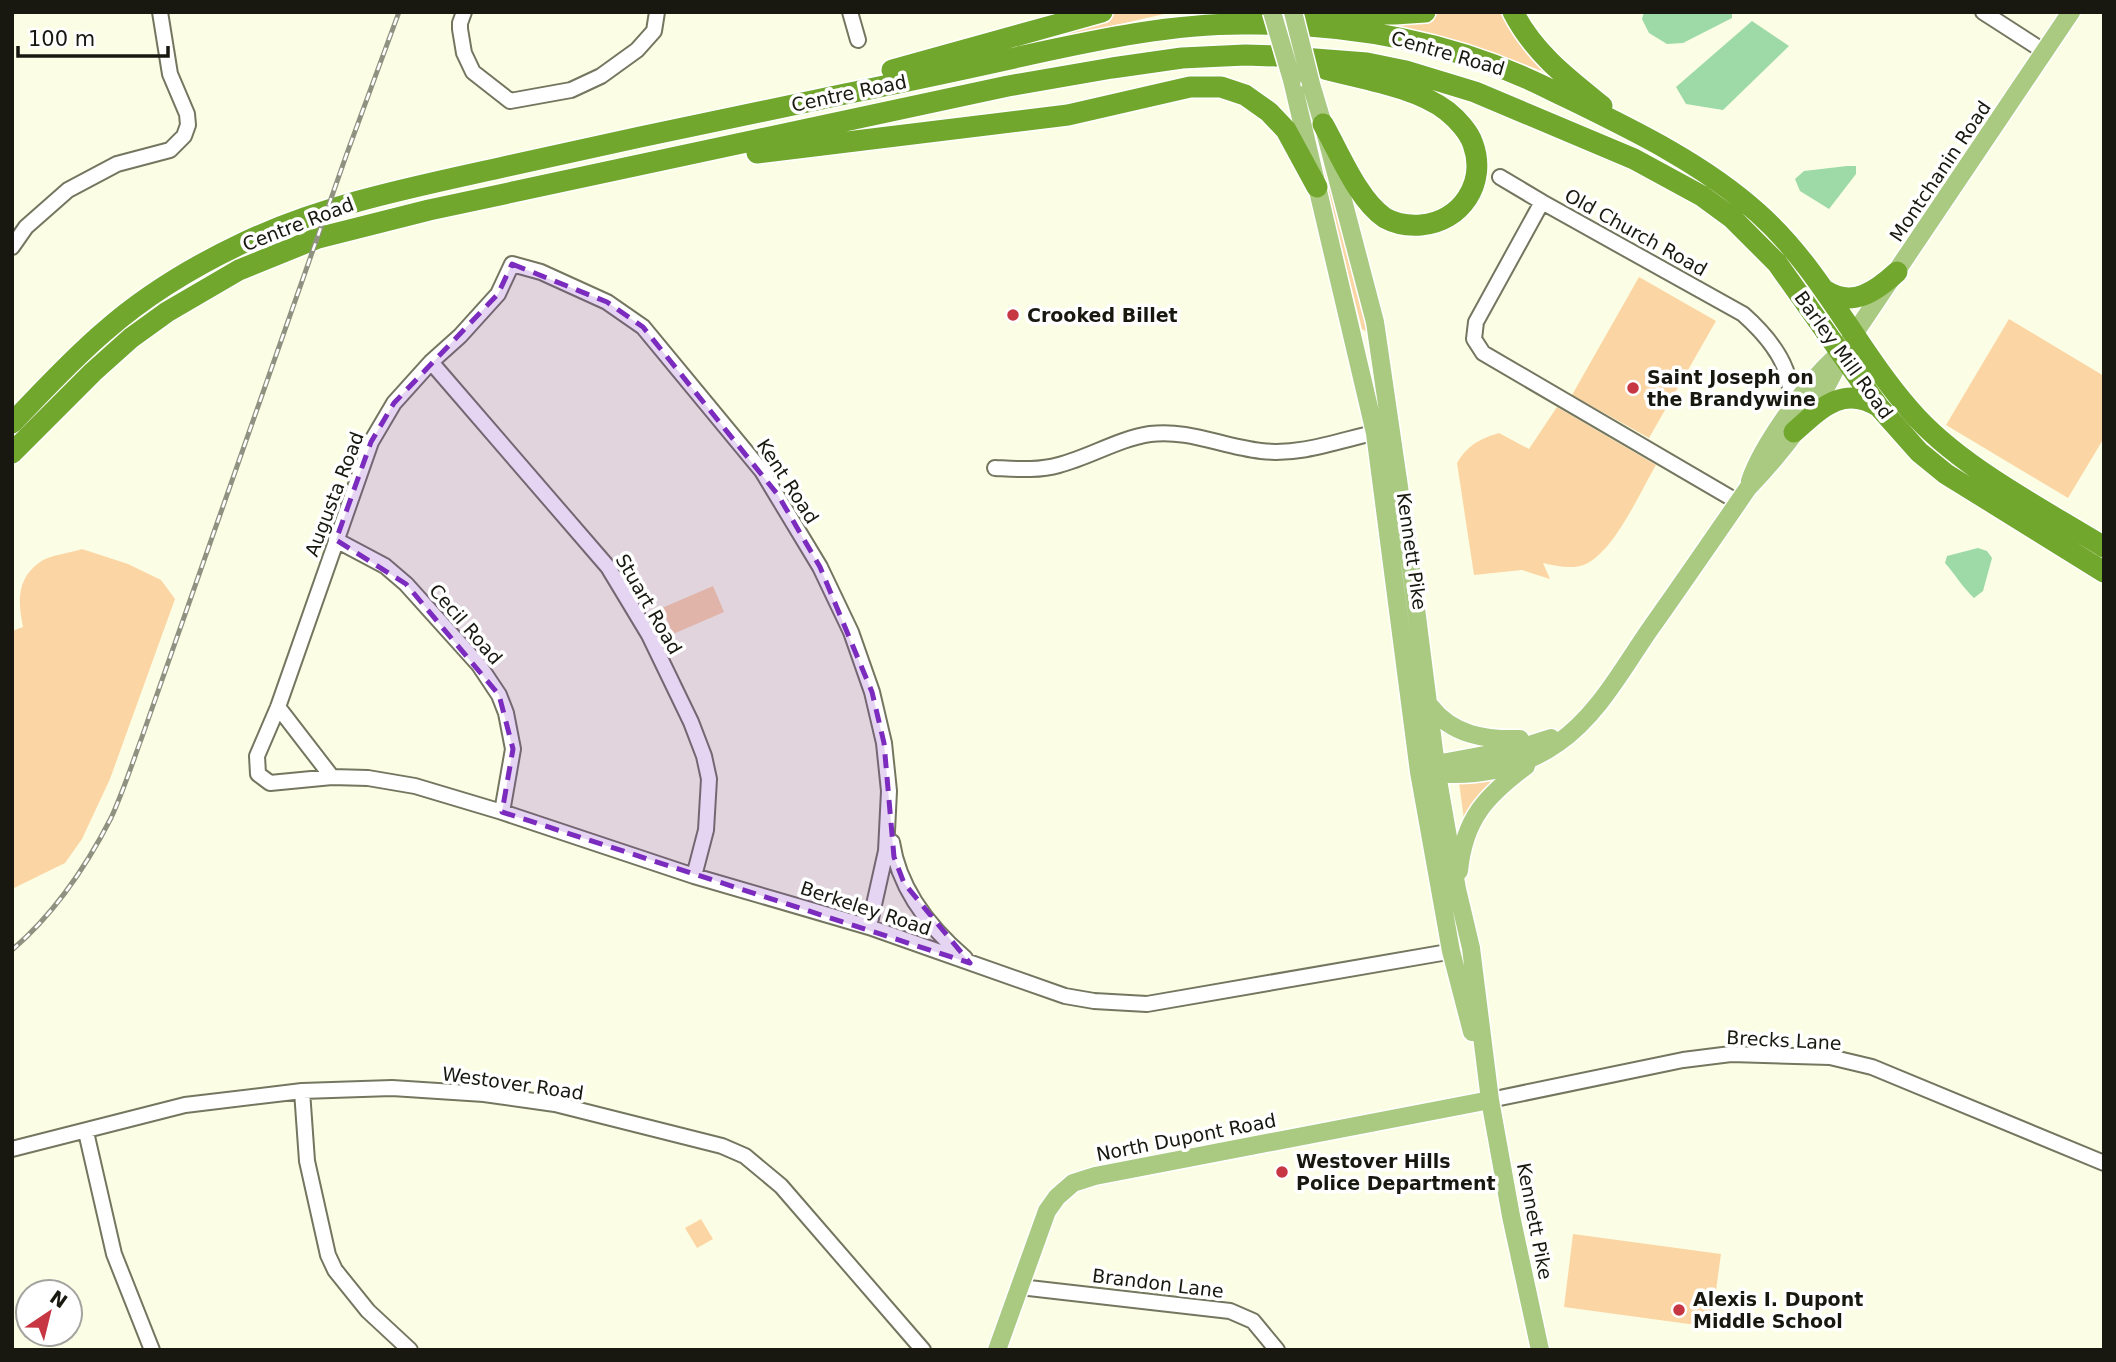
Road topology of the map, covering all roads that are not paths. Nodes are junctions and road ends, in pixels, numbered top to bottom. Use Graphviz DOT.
graph roads {
  1 [pos="160,12"];
  2 [pos="464,12"];
  3 [pos="657,12"];
  4 [pos="850,12"];
  5 [pos="1102,12"];
  6 [pos="1272,12"];
  7 [pos="1293,12"];
  8 [pos="1425,12"];
  9 [pos="1513,12"];
  10 [pos="1983,12"];
  11 [pos="2071,12"];
  12 [pos="858,40"];
  13 [pos="1065,47"];
  14 [pos="2045,52"];
  15 [pos="1276,55"];
  16 [pos="1323,124"];
  17 [pos="1642,137"];
  18 [pos="1587,138"];
  19 [pos="592,147"];
  20 [pos="650,164"];
  21 [pos="1500,177"];
  22 [pos="1317,187"];
  23 [pos="1727,188"];
  24 [pos="1542,202"];
  25 [pos="12,247"];
  26 [pos="512,264"];
  27 [pos="1896,272"];
  28 [pos="1826,291"];
  29 [pos="1855,333"];
  30 [pos="1842,352"];
  31 [pos="431,362"];
  32 [pos="1879,407"];
  33 [pos="12,423"];
  34 [pos="1383,431"];
  35 [pos="1786,432"];
  36 [pos="12,453"];
  37 [pos="995,468"];
  38 [pos="1743,495"];
  39 [pos="2010,514"];
  40 [pos="336,540"];
  41 [pos="2104,547"];
  42 [pos="2104,564"];
  43 [pos="2104,572"];
  44 [pos="1429,706"];
  45 [pos="278,707"];
  46 [pos="1551,743"];
  47 [pos="1431,770"];
  48 [pos="258,774"];
  49 [pos="332,777"];
  50 [pos="502,812"];
  51 [pos="888,820"];
  52 [pos="694,876"];
  53 [pos="1457,889"];
  54 [pos="869,928"];
  55 [pos="1471,948"];
  56 [pos="1451,951"];
  57 [pos="970,963"];
  58 [pos="302,1091"];
  59 [pos="1490,1100"];
  60 [pos="86,1132"];
  61 [pos="12,1149"];
  62 [pos="2104,1163"];
  63 [pos="1020,1287"];
  64 [pos="152,1350"];
  65 [pos="410,1350"];
  66 [pos="923,1350"];
  67 [pos="997,1350"];
  68 [pos="1277,1350"];
  69 [pos="1540,1350"];
  1 -- 25 [label="street"];
  2 -- 3 [label="street"];
  4 -- 12 [label="street"];
  5 -- 19 [label="highway"];
  6 -- 22 [label="main road, Kennett Pike, bridge"];
  7 -- 16 [label="main road, Kennett Pike, bridge"];
  8 -- 13 [label="highway"];
  9 -- 17 [label="highway"];
  10 -- 14 [label="street"];
  11 -- 14 [label="main road, Montchanin Road"];
  13 -- 17 [label="highway, Centre Road"];
  13 -- 19 [label="highway, Centre Road"];
  14 -- 27 [label="main road, Montchanin Road"];
  15 -- 16 [label="highway"];
  15 -- 18 [label="highway, Centre Road"];
  15 -- 20 [label="highway, Centre Road"];
  16 -- 34 [label="main road, Kennett Pike"];
  17 -- 23 [label="highway, Centre Road"];
  18 -- 30 [label="highway, Barley Mill Road"];
  19 -- 33 [label="highway, Centre Road"];
  20 -- 22 [label="highway"];
  20 -- 36 [label="highway, Centre Road"];
  21 -- 24 [label="street"];
  22 -- 34 [label="main road, Kennett Pike"];
  23 -- 28 [label="highway, Barley Mill Road"];
  24 -- 35 [label="street, Old Church Road"];
  24 -- 38 [label="street, Old Church Road"];
  26 -- 31 [label="street, Augusta Road"];
  26 -- 51 [label="street, Kent Road"];
  27 -- 28 [label="highway"];
  27 -- 29 [label="main road, Montchanin Road"];
  28 -- 29 [label="highway, Barley Mill Road"];
  29 -- 30 [label="main road, Montchanin Road"];
  29 -- 41 [label="highway, Barley Mill Road"];
  30 -- 32 [label="highway, Barley Mill Road"];
  30 -- 35 [label="main road, Montchanin Road"];
  31 -- 40 [label="street, Augusta Road"];
  31 -- 52 [label="street, Stuart Road"];
  32 -- 35 [label="highway"];
  32 -- 39 [label="highway, Barley Mill Road"];
  34 -- 37 [label="street"];
  34 -- 44 [label="main road, Kennett Pike"];
  34 -- 47 [label="main road, Kennett Pike"];
  35 -- 38 [label="main road, Montchanin Road"];
  38 -- 46 [label="main road, Montchanin Road"];
  39 -- 42 [label="highway"];
  39 -- 43 [label="highway, Barley Mill Road"];
  40 -- 45 [label="street, Augusta Road"];
  40 -- 50 [label="street, Cecil Road"];
  44 -- 46 [label="main road"];
  44 -- 47 [label="main road, Kennett Pike"];
  45 -- 48 [label="street, Augusta Road"];
  45 -- 49 [label="street"];
  46 -- 47 [label="main road, Montchanin Road"];
  46 -- 53 [label="main road"];
  47 -- 53 [label="main road, Kennett Pike"];
  47 -- 56 [label="main road, Kennett Pike"];
  48 -- 49 [label="street, Berkeley Road"];
  49 -- 50 [label="street, Berkeley Road"];
  50 -- 52 [label="street, Berkeley Road"];
  51 -- 54 [label="street, Kent Road"];
  51 -- 57 [label="street, Kent Road"];
  52 -- 54 [label="street, Berkeley Road"];
  53 -- 55 [label="main road, Kennett Pike"];
  54 -- 57 [label="street, Berkeley Road"];
  55 -- 56 [label="street, Berkeley Road"];
  55 -- 59 [label="main road, Kennett Pike"];
  56 -- 57 [label="street, Berkeley Road"];
  56 -- 59 [label="main road, Kennett Pike"];
  58 -- 60 [label="street, Westover Road"];
  58 -- 65 [label="street"];
  58 -- 66 [label="street, Westover Road"];
  59 -- 62 [label="street, Brecks Lane"];
  59 -- 63 [label="main road, North Dupont Road"];
  59 -- 69 [label="main road, Kennett Pike"];
  60 -- 61 [label="street, Westover Road"];
  60 -- 64 [label="street"];
  63 -- 67 [label="main road, North Dupont Road"];
  63 -- 68 [label="street, Brandon Lane"];
}
